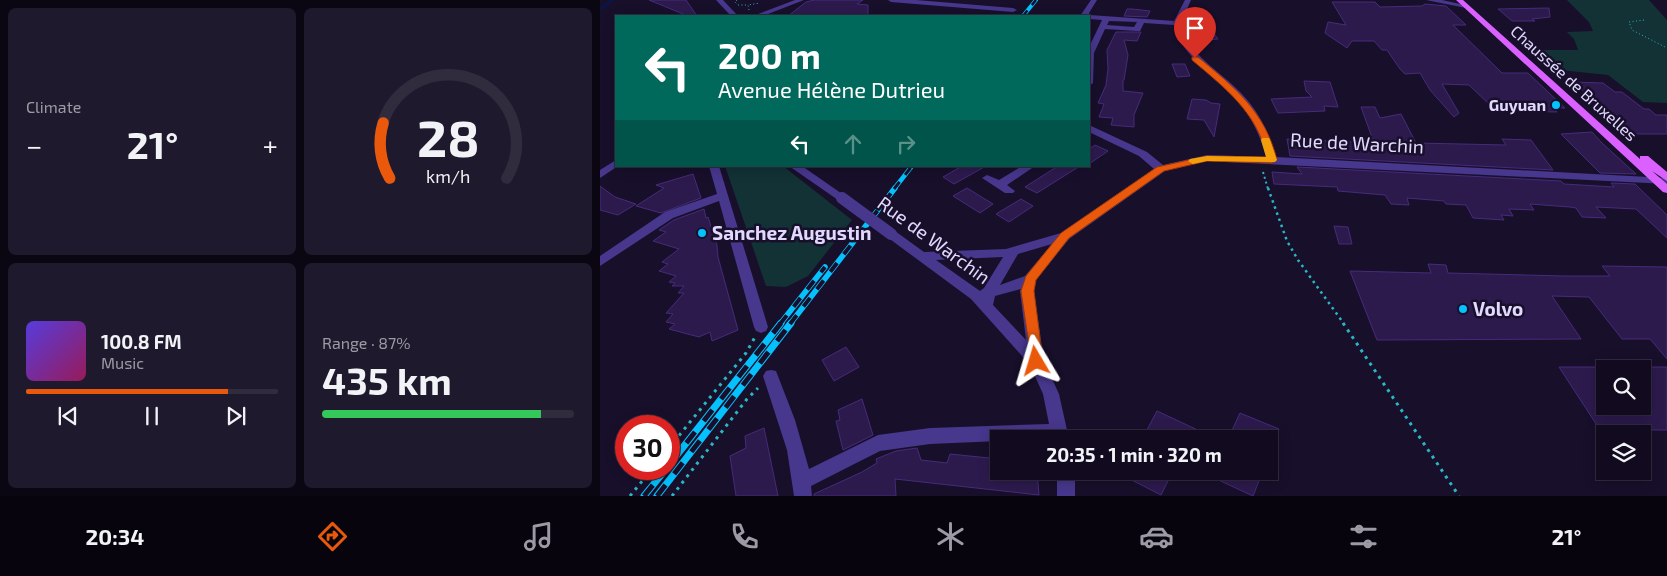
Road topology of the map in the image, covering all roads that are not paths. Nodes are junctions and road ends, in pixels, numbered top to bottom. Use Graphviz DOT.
graph roads {
  1 [pos="719,0"];
  2 [pos="801,0"];
  3 [pos="891,0"];
  4 [pos="1094,0"];
  5 [pos="1188,0"];
  6 [pos="1429,0"];
  7 [pos="1459,0"];
  8 [pos="1466,3"];
  9 [pos="1013,10"];
  10 [pos="734,15"];
  11 [pos="760,15"];
  12 [pos="1084,15"];
  13 [pos="1090,16"];
  14 [pos="1107,18"];
  15 [pos="1141,21"];
  16 [pos="1177,23"];
  17 [pos="1102,27"];
  18 [pos="1090,53"];
  19 [pos="1090,129"];
  20 [pos="1267,160"];
  21 [pos="615,164"];
  22 [pos="714,167"];
  23 [pos="796,167"];
  24 [pos="1029,167"];
  25 [pos="1161,169"];
  26 [pos="600,175"];
  27 [pos="987,178"];
  28 [pos="1664,180"];
  29 [pos="1667,190"];
  30 [pos="723,196"];
  31 [pos="1065,236"];
  32 [pos="1013,251"];
  33 [pos="921,256"];
  34 [pos="600,262"];
  35 [pos="1030,279"];
  36 [pos="984,297"];
  37 [pos="761,327"];
  38 [pos="1036,361"];
  39 [pos="771,376"];
  40 [pos="1060,430"];
  41 [pos="990,436"];
  42 [pos="1066,480"];
  43 [pos="803,489"];
  44 [pos="1066,496"];
  1 -- 10 [label="street"];
  2 -- 11 [label="street"];
  3 -- 9 [label="street"];
  4 -- 12 [label="street"];
  5 -- 16 [label="street"];
  6 -- 8 [label="street"];
  7 -- 8 [label="main road, Chaussée de Bruxelles"];
  8 -- 28 [label="main road, Chaussée de Bruxelles"];
  13 -- 14 [label="street"];
  14 -- 15 [label="street"];
  14 -- 17 [label="street"];
  15 -- 16 [label="street"];
  15 -- 17 [label="street"];
  16 -- 20 [label="street"];
  17 -- 18 [label="street"];
  19 -- 25 [label="street"];
  20 -- 25 [label="street, Rue de Warchin"];
  20 -- 28 [label="street, Rue de Warchin"];
  21 -- 26 [label="street"];
  22 -- 30 [label="street"];
  23 -- 33 [label="street, Rue de Warchin, bridge"];
  24 -- 27 [label="street"];
  25 -- 31 [label="street, Rue de Warchin"];
  28 -- 29 [label="main road, Chaussée de Bruxelles"];
  30 -- 34 [label="street"];
  30 -- 37 [label="street"];
  31 -- 32 [label="street"];
  31 -- 35 [label="street, Rue de Warchin"];
  32 -- 33 [label="street"];
  32 -- 36 [label="street"];
  33 -- 36 [label="street, Rue de Warchin"];
  35 -- 36 [label="street"];
  35 -- 38 [label="street, Rue de Warchin"];
  36 -- 38 [label="street, Rue de Warchin"];
  38 -- 40 [label="street, Rue de Warchin"];
  39 -- 43 [label="street"];
  41 -- 43 [label="street"];
  42 -- 44 [label="street"];
}
